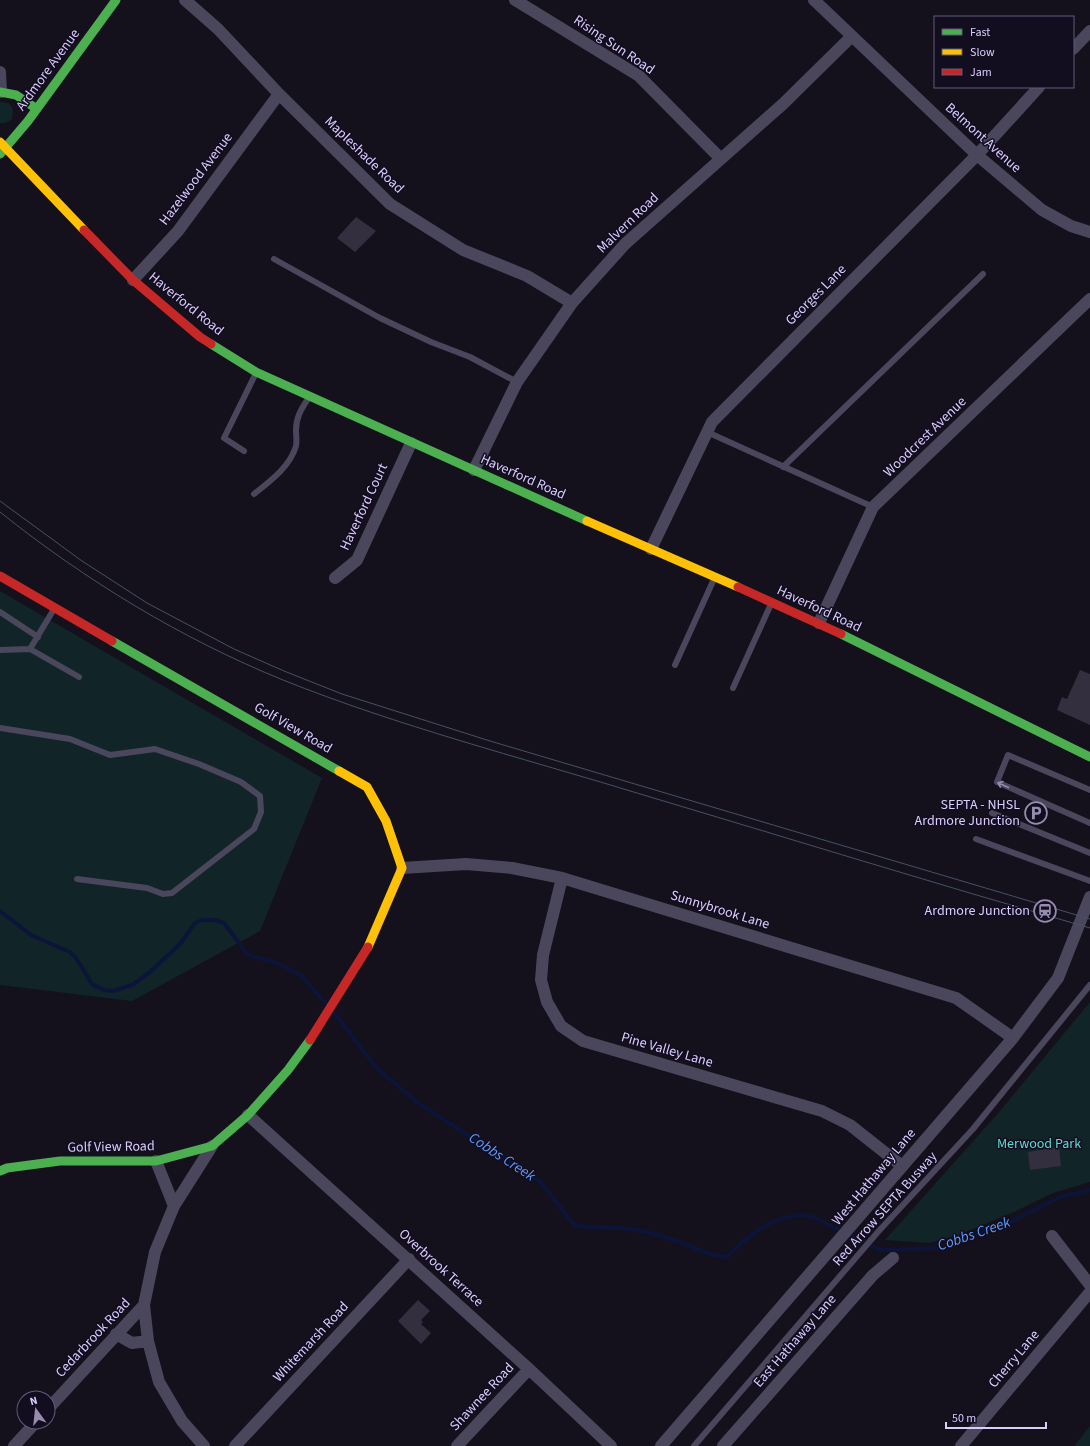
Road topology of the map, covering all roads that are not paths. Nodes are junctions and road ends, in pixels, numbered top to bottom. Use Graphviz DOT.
graph roads {
  1 [pos="116,0"];
  2 [pos="184,0"];
  3 [pos="515,0"];
  4 [pos="814,0"];
  5 [pos="1090,31"];
  6 [pos="852,36"];
  7 [pos="1074,48"];
  8 [pos="0,72"];
  9 [pos="1038,88"];
  10 [pos="1,92"];
  11 [pos="280,94"];
  12 [pos="37,109"];
  13 [pos="2,148"];
  14 [pos="977,155"];
  15 [pos="721,160"];
  16 [pos="1090,232"];
  17 [pos="274,259"];
  18 [pos="983,274"];
  19 [pos="133,280"];
  20 [pos="1090,299"];
  21 [pos="572,303"];
  22 [pos="256,372"];
  23 [pos="517,382"];
  24 [pos="310,396"];
  25 [pos="707,432"];
  26 [pos="410,442"];
  27 [pos="244,451"];
  28 [pos="783,467"];
  29 [pos="474,470"];
  30 [pos="254,494"];
  31 [pos="873,507"];
  32 [pos="651,550"];
  33 [pos="0,576"];
  34 [pos="335,578"];
  35 [pos="715,578"];
  36 [pos="771,603"];
  37 [pos="55,607"];
  38 [pos="0,612"];
  39 [pos="819,623"];
  40 [pos="38,636"];
  41 [pos="30,649"];
  42 [pos="0,650"];
  43 [pos="675,665"];
  44 [pos="79,677"];
  45 [pos="733,688"];
  46 [pos="0,728"];
  47 [pos="1090,757"];
  48 [pos="1090,790"];
  49 [pos="992,813"];
  50 [pos="1090,822"];
  51 [pos="976,839"];
  52 [pos="1090,853"];
  53 [pos="402,868"];
  54 [pos="562,878"];
  55 [pos="77,879"];
  56 [pos="1090,881"];
  57 [pos="1090,897"];
  58 [pos="1090,985"];
  59 [pos="1013,1038"];
  60 [pos="248,1115"];
  61 [pos="212,1146"];
  62 [pos="156,1161"];
  63 [pos="902,1166"];
  64 [pos="0,1171"];
  65 [pos="174,1206"];
  66 [pos="1052,1236"];
  67 [pos="893,1258"];
  68 [pos="409,1259"];
  69 [pos="1090,1285"];
  70 [pos="1090,1292"];
  71 [pos="144,1305"];
  72 [pos="116,1334"];
  73 [pos="148,1341"];
  74 [pos="529,1369"];
  75 [pos="56,1400"];
  76 [pos="29,1430"];
  77 [pos="14,1446"];
  78 [pos="204,1446"];
  79 [pos="235,1446"];
  80 [pos="457,1446"];
  81 [pos="611,1446"];
  82 [pos="661,1446"];
  83 [pos="694,1446"];
  84 [pos="723,1446"];
  85 [pos="961,1446"];
  1 -- 12 [label="street, Ardmore Avenue"];
  2 -- 11 [label="street, Mapleshade Road"];
  3 -- 15 [label="street, Rising Sun Road"];
  4 -- 6 [label="street, Belmont Avenue"];
  5 -- 7 [label="street"];
  6 -- 14 [label="street, Belmont Avenue"];
  6 -- 15 [label="street, Malvern Road"];
  8 -- 10 [label="street"];
  9 -- 14 [label="street, Georges Lane"];
  10 -- 12 [label="street"];
  11 -- 19 [label="street, Hazelwood Avenue"];
  11 -- 21 [label="street, Mapleshade Road"];
  12 -- 13 [label="street, Ardmore Avenue"];
  13 -- 19 [label="street, Haverford Road"];
  14 -- 16 [label="street, Belmont Avenue"];
  14 -- 25 [label="street, Georges Lane"];
  15 -- 21 [label="street, Malvern Road"];
  17 -- 23 [label="lane"];
  18 -- 28 [label="lane"];
  19 -- 22 [label="street, Haverford Road"];
  20 -- 31 [label="street, Woodcrest Avenue"];
  21 -- 23 [label="street, Malvern Road"];
  22 -- 24 [label="street, Haverford Road"];
  22 -- 27 [label="lane"];
  23 -- 29 [label="street, Malvern Road"];
  24 -- 26 [label="street, Haverford Road"];
  24 -- 30 [label="lane"];
  25 -- 28 [label="lane"];
  25 -- 32 [label="street, Georges Lane"];
  26 -- 29 [label="street, Haverford Road"];
  26 -- 34 [label="street, Haverford Court"];
  28 -- 31 [label="lane"];
  29 -- 32 [label="street, Haverford Road"];
  31 -- 39 [label="street, Woodcrest Avenue"];
  32 -- 35 [label="street, Haverford Road"];
  33 -- 37 [label="street, Golf View Road"];
  35 -- 36 [label="street, Haverford Road"];
  35 -- 43 [label="lane"];
  36 -- 39 [label="street, Haverford Road"];
  36 -- 45 [label="lane"];
  37 -- 40 [label="lane"];
  37 -- 53 [label="street, Golf View Road"];
  38 -- 40 [label="lane"];
  39 -- 47 [label="street, Haverford Road"];
  40 -- 41 [label="lane"];
  41 -- 42 [label="lane"];
  41 -- 44 [label="lane"];
  46 -- 55 [label="lane"];
  50 -- 48 [label="lane, one-way"];
  49 -- 52 [label="lane"];
  51 -- 56 [label="lane"];
  53 -- 54 [label="street, Sunnybrook Lane"];
  53 -- 60 [label="street, Golf View Road"];
  54 -- 59 [label="street, Sunnybrook Lane"];
  54 -- 63 [label="street, Pine Valley Lane"];
  57 -- 59 [label="street, West Hathaway Lane"];
  58 -- 83 [label="lane, Red Arrow SEPTA Busway"];
  59 -- 63 [label="street, West Hathaway Lane"];
  60 -- 61 [label="street, Golf View Road"];
  60 -- 68 [label="street, Overbrook Terrace"];
  61 -- 62 [label="street, Golf View Road"];
  61 -- 65 [label="street"];
  62 -- 64 [label="street, Golf View Road"];
  62 -- 65 [label="street"];
  63 -- 82 [label="street, West Hathaway Lane"];
  65 -- 71 [label="street"];
  66 -- 69 [label="street"];
  67 -- 84 [label="street, East Hathaway Lane"];
  68 -- 74 [label="street, Overbrook Terrace"];
  68 -- 79 [label="street, Whitemarsh Road"];
  70 -- 85 [label="street, Cherry Lane"];
  71 -- 72 [label="street, Cedarbrook Road"];
  71 -- 73 [label="street"];
  72 -- 73 [label="street"];
  72 -- 75 [label="street, Cedarbrook Road"];
  73 -- 78 [label="street"];
  74 -- 80 [label="street, Shawnee Road"];
  74 -- 81 [label="street, Overbrook Terrace"];
  76 -- 77 [label="street"];
}
